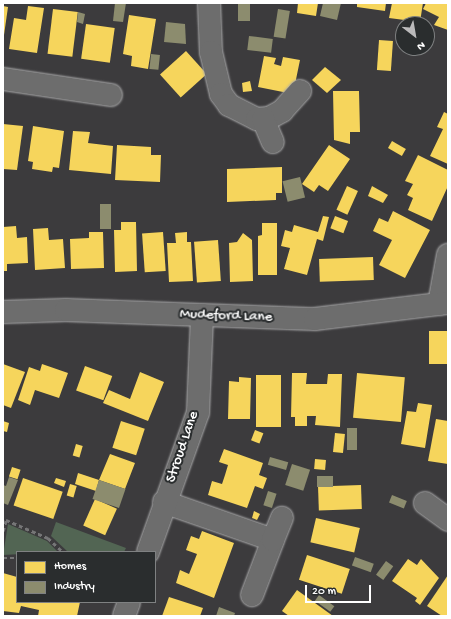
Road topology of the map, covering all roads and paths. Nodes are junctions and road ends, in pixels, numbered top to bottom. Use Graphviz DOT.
graph roads {
  1 [pos="209,3"];
  2 [pos="3,79"];
  3 [pos="300,91"];
  4 [pos="111,95"];
  5 [pos="263,119"];
  6 [pos="273,142"];
  7 [pos="448,255"];
  8 [pos="443,303"];
  9 [pos="3,312"];
  10 [pos="202,315"];
  11 [pos="164,502"];
  12 [pos="424,503"];
  13 [pos="282,518"];
  14 [pos="448,520"];
  15 [pos="3,531"];
  16 [pos="273,540"];
  17 [pos="62,551"];
  18 [pos="148,551"];
  19 [pos="3,558"];
  20 [pos="16,558"];
  21 [pos="252,595"];
  22 [pos="129,603"];
  23 [pos="124,616"];
  1 -- 5 [label="street"];
  2 -- 4 [label="street"];
  3 -- 5 [label="street"];
  5 -- 6 [label="street"];
  7 -- 8 [label="street"];
  8 -- 10 [label="street, Mudeford Lane"];
  9 -- 10 [label="street, Mudeford Lane"];
  10 -- 11 [label="street, Stroud Lane"];
  11 -- 16 [label="street"];
  11 -- 18 [label="street, Stroud Lane"];
  12 -- 14 [label="street"];
  13 -- 16 [label="street"];
  15 -- 17 [label="path"];
  16 -- 21 [label="street"];
  19 -- 20 [label="path"];
  22 -- 23 [label="street"];
}
